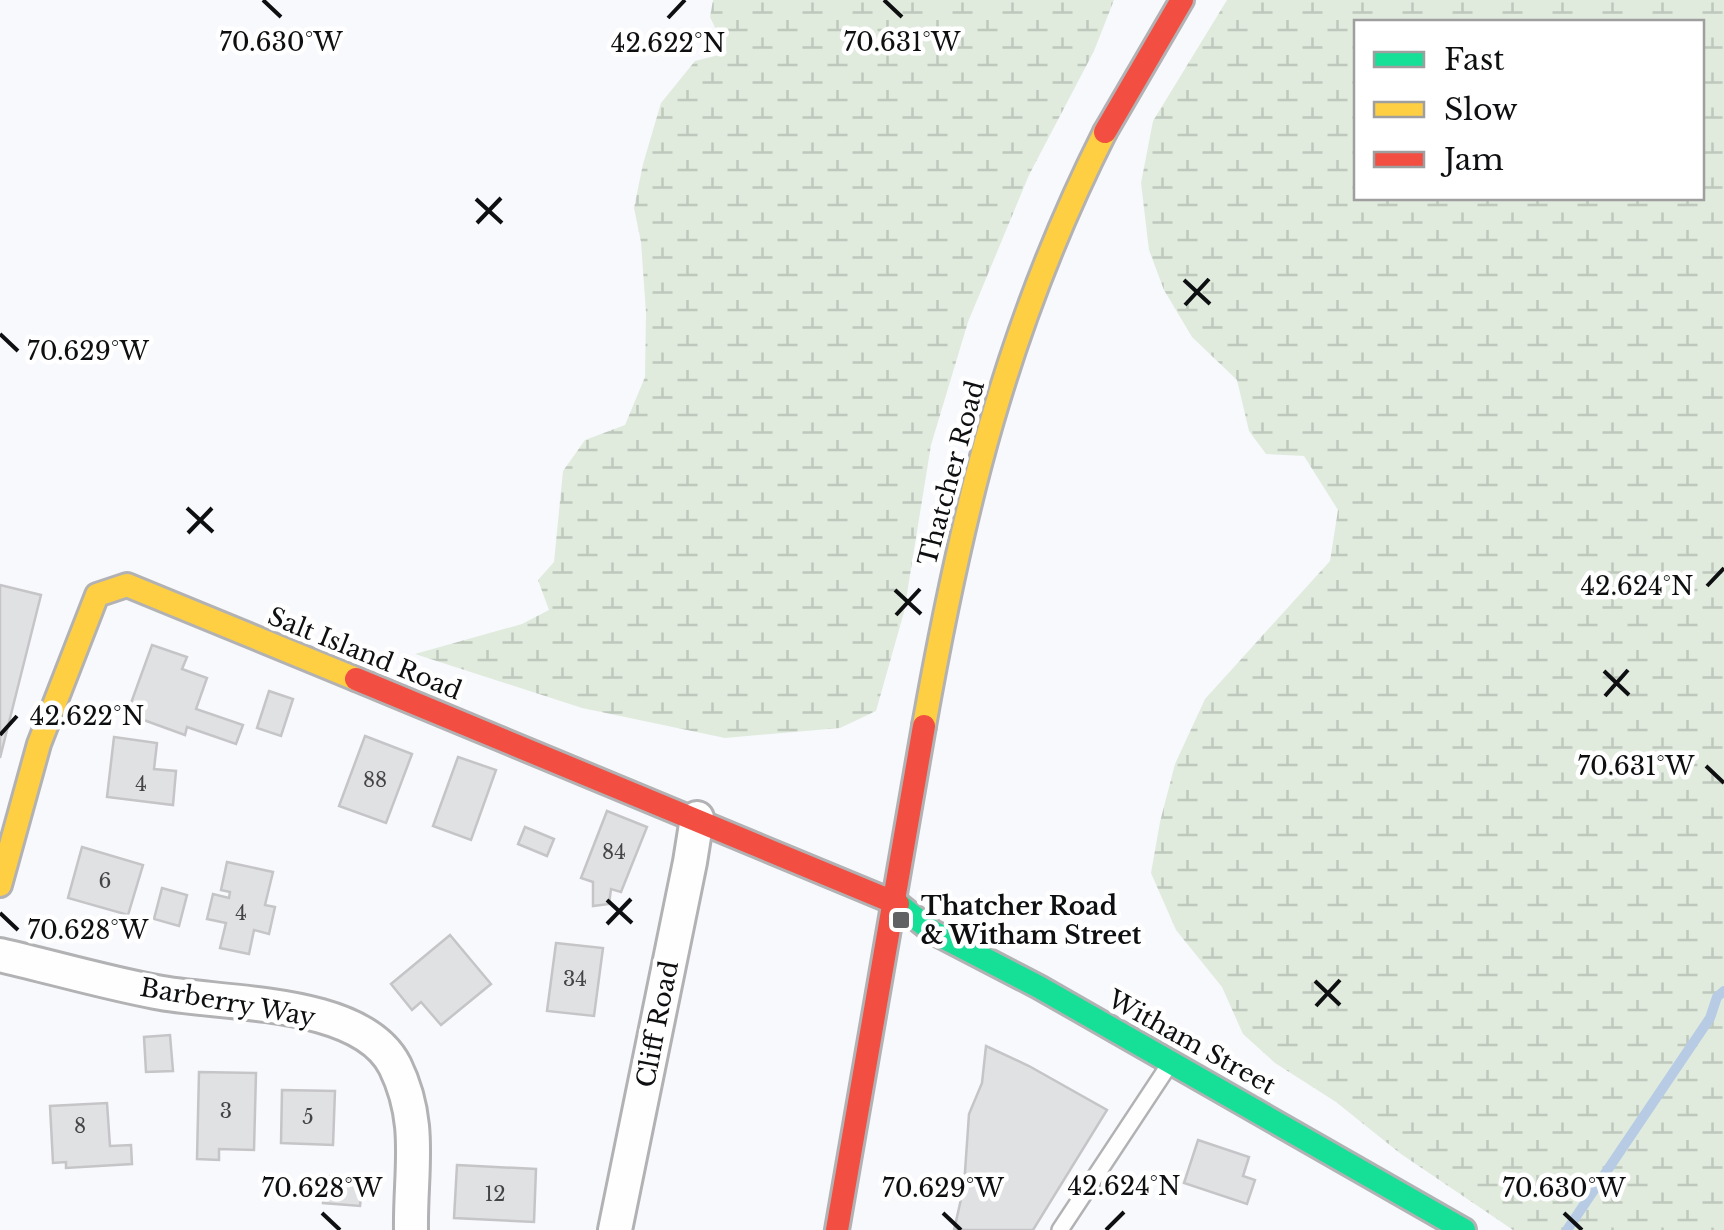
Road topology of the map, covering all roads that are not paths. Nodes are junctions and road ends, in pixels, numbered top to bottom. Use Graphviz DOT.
graph roads {
  1 [pos="1182,0"];
  2 [pos="697,818"];
  3 [pos="0,885"];
  4 [pos="894,900"];
  5 [pos="0,955"];
  6 [pos="1171,1062"];
  7 [pos="411,1230"];
  8 [pos="615,1230"];
  9 [pos="836,1230"];
  10 [pos="1060,1230"];
  11 [pos="1464,1230"];
  1 -- 4 [label="street, Thatcher Road"];
  2 -- 3 [label="street, Salt Island Road"];
  2 -- 4 [label="street, Salt Island Road"];
  2 -- 8 [label="street, Cliff Road"];
  4 -- 6 [label="street, Witham Street"];
  4 -- 9 [label="street, Thatcher Road"];
  5 -- 7 [label="street, Barberry Way"];
  6 -- 10 [label="lane"];
  6 -- 11 [label="street, Witham Street"];
}
